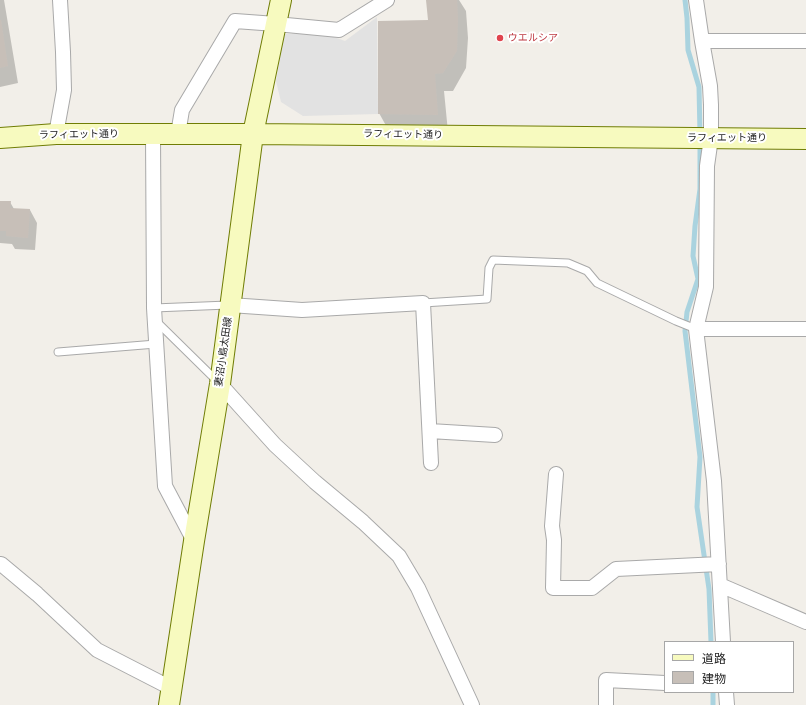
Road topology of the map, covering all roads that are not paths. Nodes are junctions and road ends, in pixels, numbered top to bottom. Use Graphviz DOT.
graph roads {
  1 [pos="60,0"];
  2 [pos="281,0"];
  3 [pos="387,0"];
  4 [pos="696,0"];
  5 [pos="276,24"];
  6 [pos="702,41"];
  7 [pos="806,41"];
  8 [pos="56,134"];
  9 [pos="153,134"];
  10 [pos="178,134"];
  11 [pos="253,134"];
  12 [pos="0,138"];
  13 [pos="711,138"];
  14 [pos="806,139"];
  15 [pos="423,303"];
  16 [pos="230,305"];
  17 [pos="154,314"];
  18 [pos="696,329"];
  19 [pos="806,329"];
  20 [pos="156,344"];
  21 [pos="58,352"];
  22 [pos="220,384"];
  23 [pos="430,431"];
  24 [pos="495,435"];
  25 [pos="431,463"];
  26 [pos="556,474"];
  27 [pos="194,541"];
  28 [pos="719,564"];
  29 [pos="0,565"];
  30 [pos="720,586"];
  31 [pos="806,622"];
  32 [pos="723,641"];
  33 [pos="664,683"];
  34 [pos="726,693"];
  35 [pos="170,696"];
  36 [pos="472,705"];
  37 [pos="606,705"];
  38 [pos="727,705"];
  1 -- 8 [label="street"];
  2 -- 5 [label="street, 妻沼小島太田線"];
  3 -- 5 [label="street"];
  4 -- 6 [label="street"];
  5 -- 10 [label="street"];
  5 -- 11 [label="street, 妻沼小島太田線"];
  6 -- 7 [label="street"];
  6 -- 13 [label="street"];
  8 -- 9 [label="street, ラフィエット通り"];
  8 -- 12 [label="street, ラフィエット通り"];
  9 -- 10 [label="street, ラフィエット通り"];
  9 -- 17 [label="street"];
  10 -- 11 [label="street, ラフィエット通り"];
  11 -- 13 [label="street, ラフィエット通り"];
  11 -- 16 [label="street, 妻沼小島太田線"];
  13 -- 14 [label="street, ラフィエット通り"];
  13 -- 18 [label="street"];
  15 -- 16 [label="street"];
  15 -- 18 [label="lane"];
  15 -- 23 [label="street"];
  16 -- 17 [label="lane"];
  16 -- 22 [label="street, 妻沼小島太田線"];
  17 -- 20 [label="street"];
  17 -- 22 [label="lane"];
  18 -- 19 [label="street"];
  18 -- 28 [label="street"];
  20 -- 21 [label="lane"];
  20 -- 27 [label="street"];
  22 -- 27 [label="street, 妻沼小島太田線"];
  22 -- 36 [label="street"];
  23 -- 24 [label="street"];
  23 -- 25 [label="street"];
  26 -- 28 [label="street"];
  27 -- 35 [label="street, 妻沼小島太田線"];
  28 -- 30 [label="street"];
  29 -- 35 [label="street"];
  30 -- 31 [label="street"];
  30 -- 32 [label="street"];
  33 -- 37 [label="street"];
  34 -- 38 [label="street"];
}
